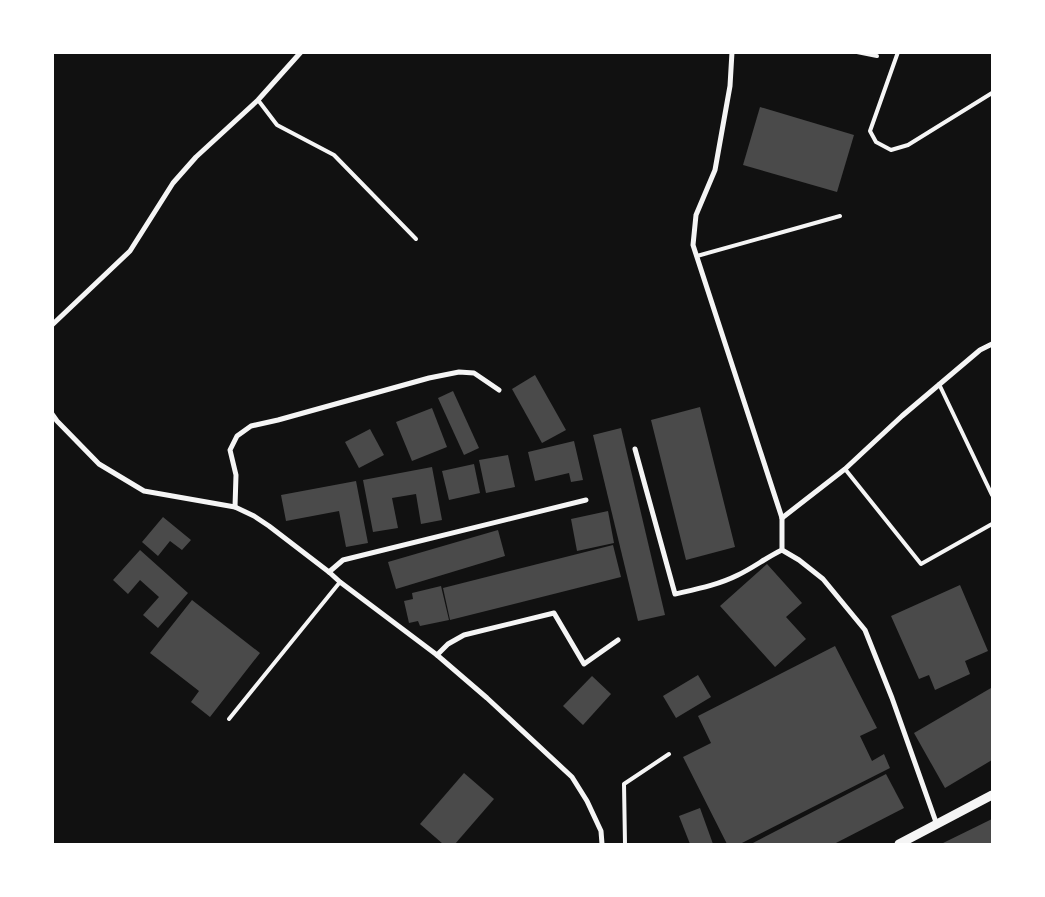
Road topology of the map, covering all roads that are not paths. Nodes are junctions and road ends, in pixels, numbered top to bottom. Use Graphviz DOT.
graph roads {
  1 [pos="302,52"];
  2 [pos="732,52"];
  3 [pos="857,52"];
  4 [pos="898,52"];
  5 [pos="877,56"];
  6 [pos="992,93"];
  7 [pos="258,100"];
  8 [pos="840,216"];
  9 [pos="416,239"];
  10 [pos="697,256"];
  11 [pos="52,325"];
  12 [pos="992,344"];
  13 [pos="939,384"];
  14 [pos="499,390"];
  15 [pos="52,414"];
  16 [pos="635,450"];
  17 [pos="845,469"];
  18 [pos="992,495"];
  19 [pos="586,500"];
  20 [pos="235,507"];
  21 [pos="782,518"];
  22 [pos="992,524"];
  23 [pos="782,550"];
  24 [pos="329,572"];
  25 [pos="340,582"];
  26 [pos="618,640"];
  27 [pos="437,655"];
  28 [pos="229,719"];
  29 [pos="669,754"];
  30 [pos="992,795"];
  31 [pos="937,825"];
  32 [pos="915,840"];
  33 [pos="602,844"];
  34 [pos="625,844"];
  35 [pos="898,844"];
  1 -- 7 [label="street"];
  2 -- 10 [label="street"];
  3 -- 5 [label="lane"];
  4 -- 6 [label="lane"];
  7 -- 9 [label="lane"];
  7 -- 11 [label="street"];
  8 -- 10 [label="lane"];
  10 -- 21 [label="street"];
  12 -- 13 [label="street"];
  13 -- 17 [label="street"];
  13 -- 18 [label="lane"];
  14 -- 20 [label="street"];
  15 -- 20 [label="street"];
  16 -- 23 [label="street"];
  17 -- 21 [label="street"];
  17 -- 22 [label="lane"];
  19 -- 24 [label="street"];
  20 -- 24 [label="street"];
  21 -- 23 [label="street"];
  23 -- 31 [label="street"];
  24 -- 25 [label="street"];
  25 -- 27 [label="street"];
  25 -- 28 [label="lane"];
  26 -- 27 [label="street"];
  27 -- 33 [label="street"];
  29 -- 34 [label="lane"];
  30 -- 31 [label="street"];
  31 -- 32 [label="street"];
  32 -- 35 [label="street"];
}
